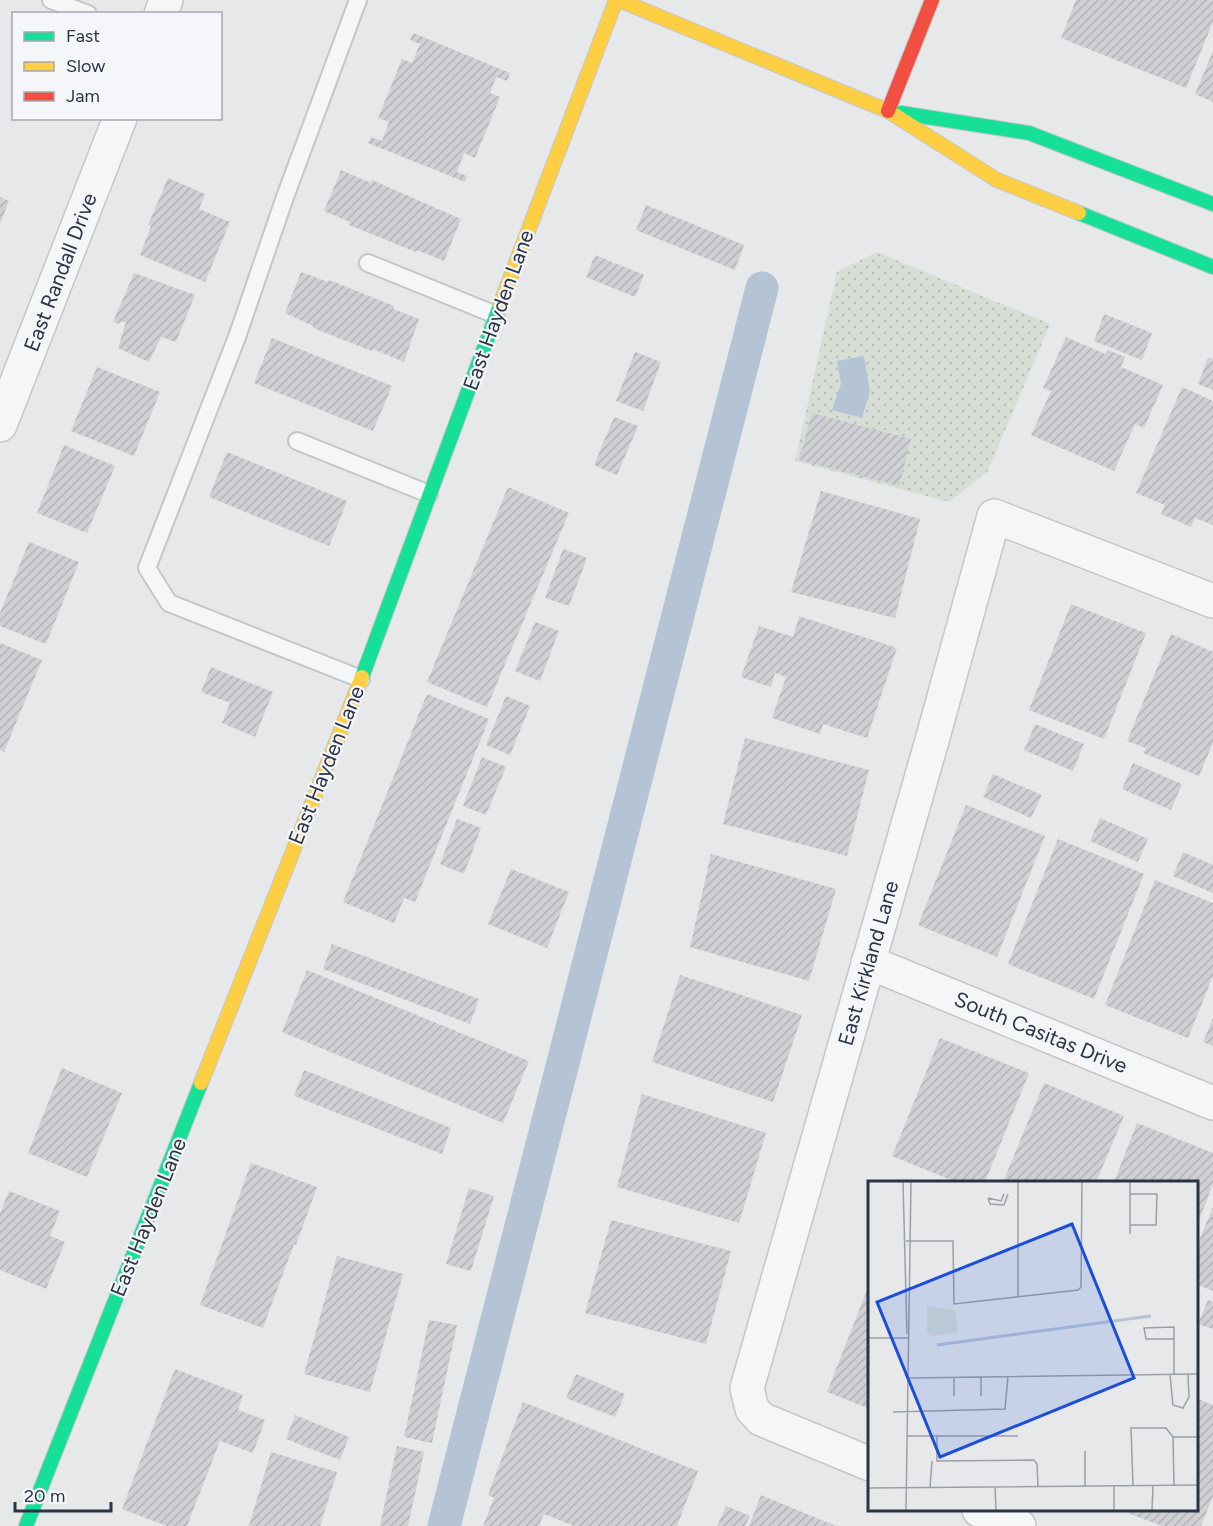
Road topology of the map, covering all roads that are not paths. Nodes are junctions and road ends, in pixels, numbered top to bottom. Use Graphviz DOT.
graph roads {
  1 [pos="51,0"];
  2 [pos="358,0"];
  3 [pos="618,0"];
  4 [pos="932,0"];
  5 [pos="83,12"];
  6 [pos="888,111"];
  7 [pos="119,120"];
  8 [pos="1213,204"];
  9 [pos="368,263"];
  10 [pos="1213,267"];
  11 [pos="496,315"];
  12 [pos="0,425"];
  13 [pos="297,441"];
  14 [pos="429,494"];
  15 [pos="1213,601"];
  16 [pos="361,679"];
  17 [pos="868,962"];
  18 [pos="1213,1103"];
  19 [pos="868,1463"];
  20 [pos="984,1511"];
  21 [pos="26,1526"];
  22 [pos="1019,1526"];
  1 -- 5 [label="lane"];
  2 -- 16 [label="lane"];
  3 -- 6 [label="street"];
  3 -- 11 [label="street, East Hayden Lane"];
  4 -- 6 [label="street"];
  6 -- 8 [label="street"];
  6 -- 10 [label="street"];
  7 -- 12 [label="street, East Randall Drive"];
  9 -- 11 [label="lane"];
  11 -- 14 [label="street, East Hayden Lane"];
  13 -- 14 [label="lane"];
  14 -- 16 [label="street, East Hayden Lane"];
  15 -- 17 [label="street, East Kirkland Lane"];
  16 -- 21 [label="street, East Hayden Lane"];
  17 -- 18 [label="street, South Casitas Drive"];
  17 -- 19 [label="street, East Kirkland Lane"];
  20 -- 22 [label="street"];
}
